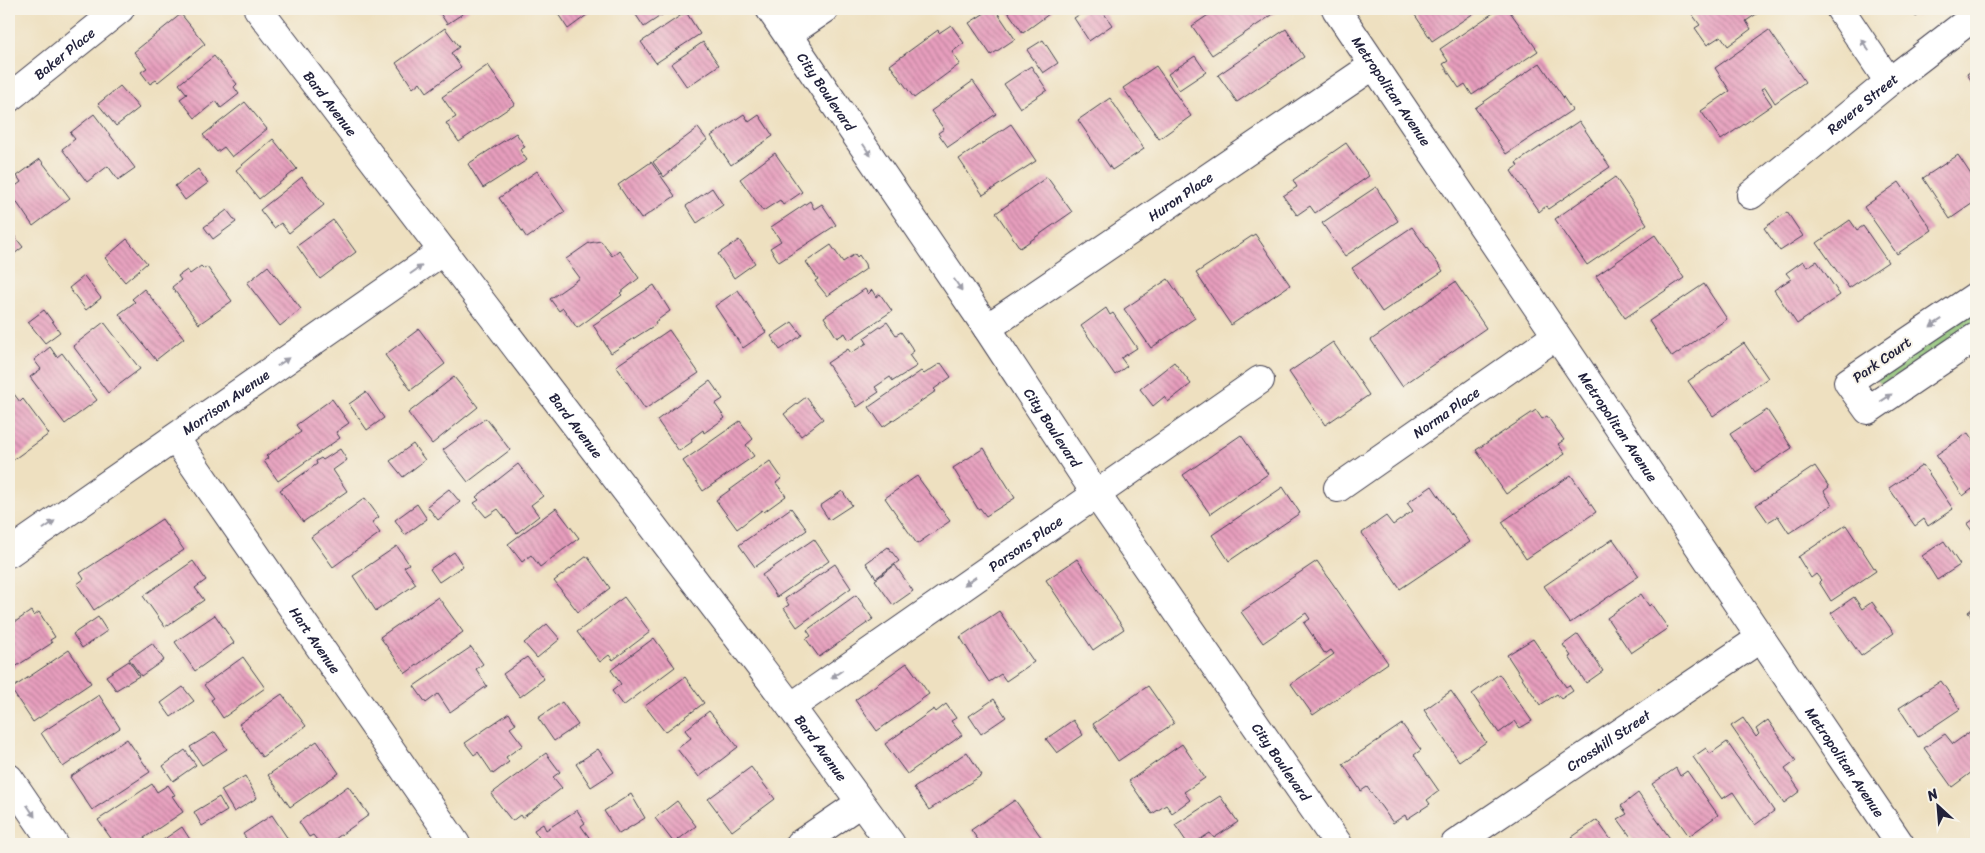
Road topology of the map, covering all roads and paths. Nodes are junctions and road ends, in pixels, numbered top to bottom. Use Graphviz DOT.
graph roads {
  1 [pos="120,9"];
  2 [pos="258,9"];
  3 [pos="770,9"];
  4 [pos="825,9"];
  5 [pos="1336,9"];
  6 [pos="1840,9"];
  7 [pos="1976,15"];
  8 [pos="788,34"];
  9 [pos="1374,65"];
  10 [pos="1890,82"];
  11 [pos="9,98"];
  12 [pos="1751,195"];
  13 [pos="443,251"];
  14 [pos="1976,296"];
  15 [pos="987,328"];
  16 [pos="1556,336"];
  17 [pos="1976,337"];
  18 [pos="1260,380"];
  19 [pos="175,438"];
  20 [pos="1338,488"];
  21 [pos="1096,494"];
  22 [pos="9,553"];
  23 [pos="1761,638"];
  24 [pos="791,707"];
  25 [pos="9,778"];
  26 [pos="860,803"];
  27 [pos="54,844"];
  28 [pos="456,844"];
  29 [pos="800,844"];
  30 [pos="891,844"];
  31 [pos="1338,844"];
  32 [pos="1455,844"];
  33 [pos="1900,844"];
  1 -- 11 [label="street, Baker Place"];
  2 -- 13 [label="street, Bard Avenue"];
  3 -- 8 [label="street, City Boulevard"];
  4 -- 8 [label="street"];
  5 -- 9 [label="street, Metropolitan Avenue"];
  10 -- 6 [label="street, one-way"];
  7 -- 10 [label="street, Revere Street"];
  8 -- 15 [label="street, City Boulevard, one-way"];
  9 -- 15 [label="street, Huron Place"];
  9 -- 16 [label="street, Metropolitan Avenue"];
  10 -- 12 [label="street, Revere Street"];
  19 -- 13 [label="street, Morrison Avenue, one-way"];
  13 -- 24 [label="street, Bard Avenue"];
  14 -- 17 [label="street, Park Court, one-way"];
  15 -- 21 [label="street, City Boulevard"];
  16 -- 20 [label="street, Norma Place"];
  16 -- 23 [label="street, Metropolitan Avenue"];
  18 -- 21 [label="street, Parsons Place"];
  22 -- 19 [label="street, Morrison Avenue, one-way"];
  19 -- 28 [label="street, Hart Avenue"];
  21 -- 24 [label="street, Parsons Place, one-way"];
  21 -- 31 [label="street, City Boulevard"];
  23 -- 32 [label="street, Crosshill Street"];
  23 -- 33 [label="street, Metropolitan Avenue"];
  24 -- 26 [label="street, Bard Avenue"];
  25 -- 27 [label="street, one-way"];
  26 -- 29 [label="street"];
  26 -- 30 [label="street, Bard Avenue"];
}
